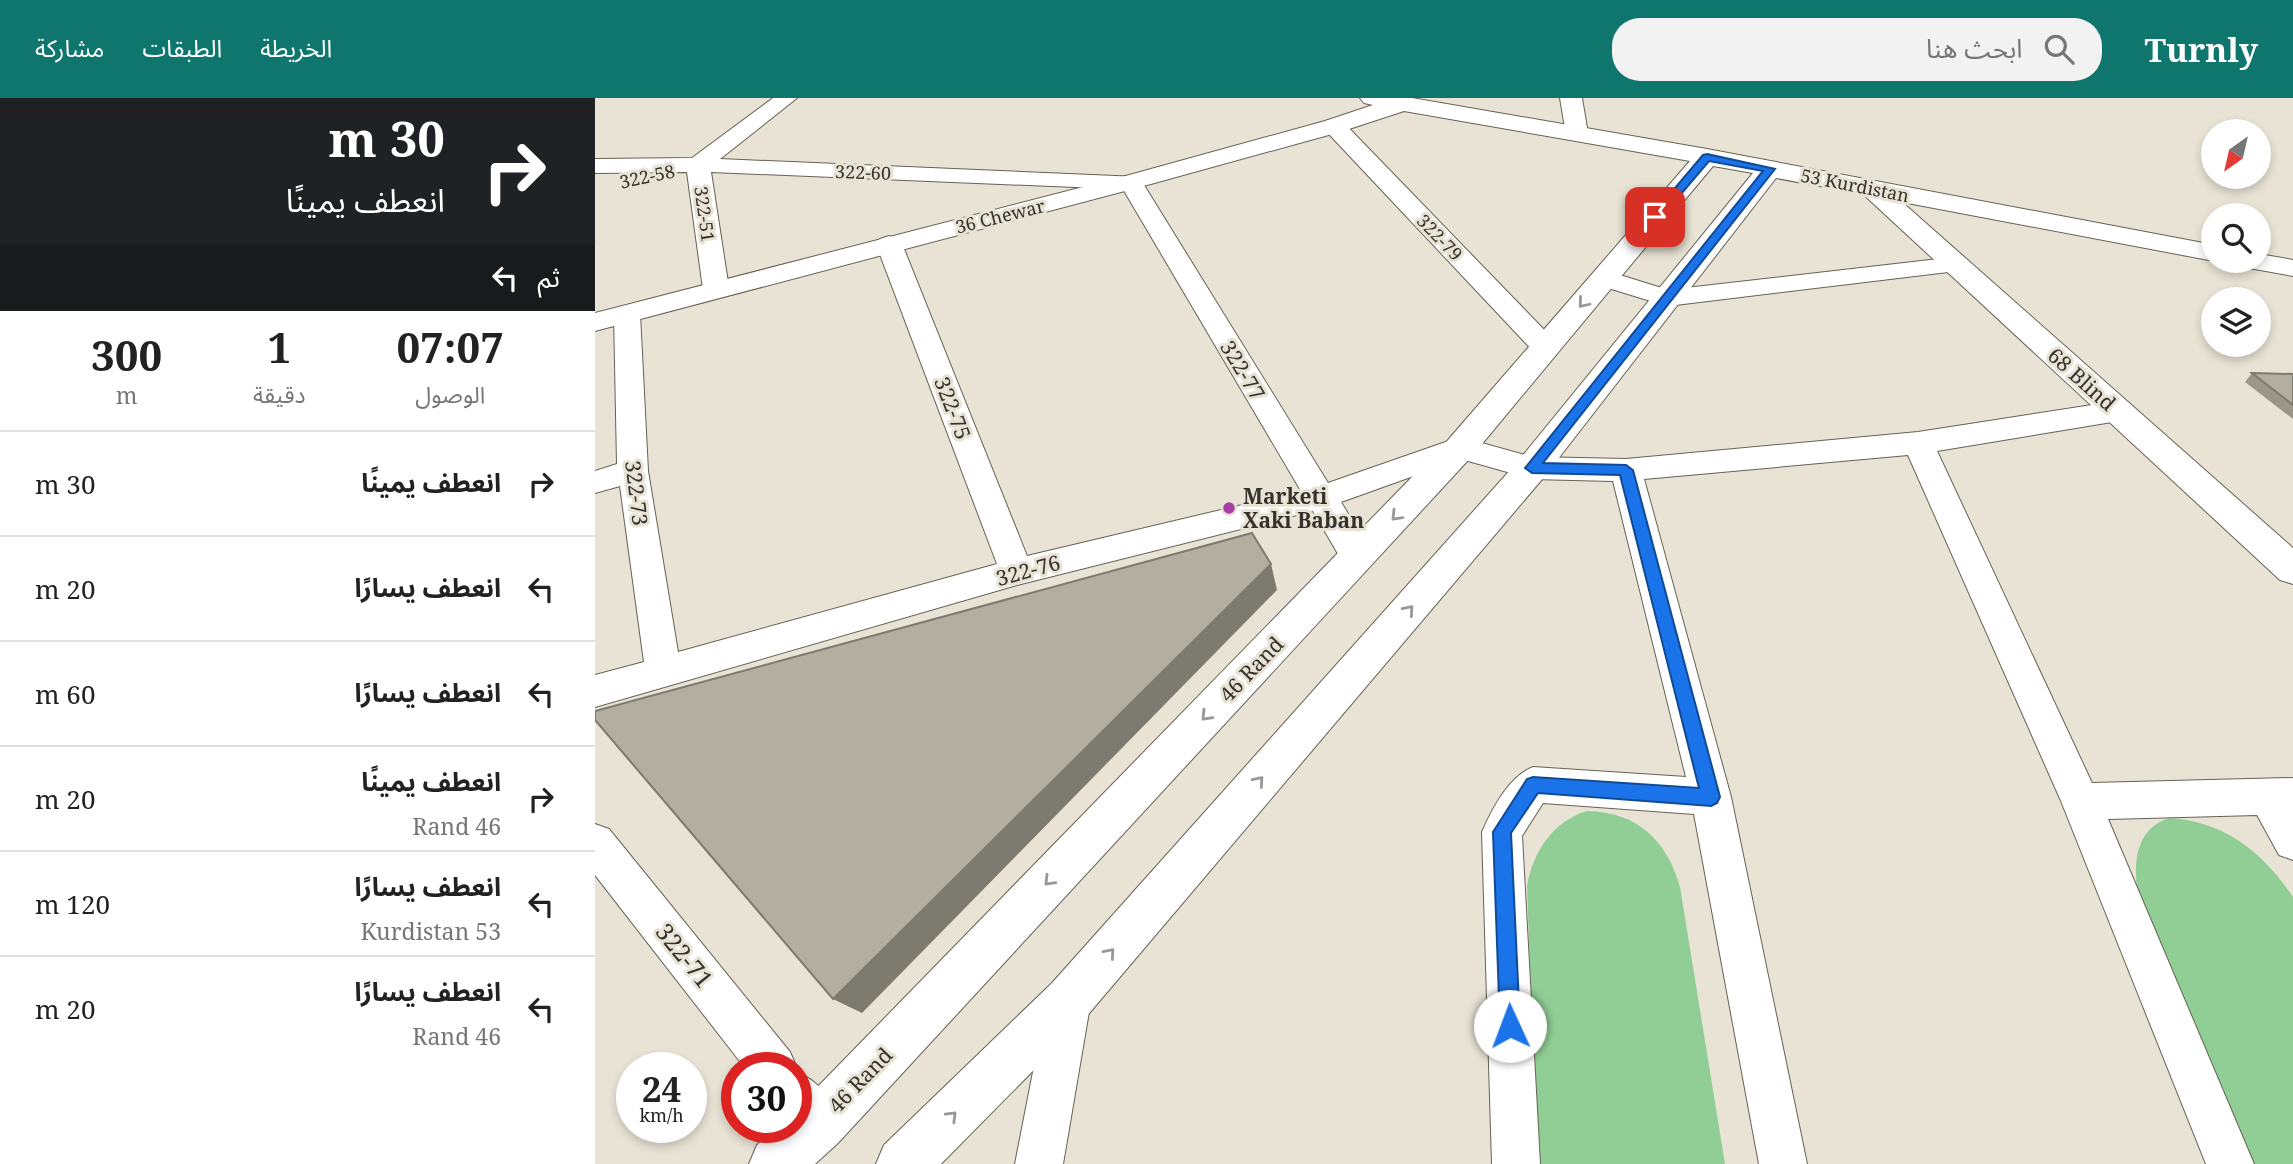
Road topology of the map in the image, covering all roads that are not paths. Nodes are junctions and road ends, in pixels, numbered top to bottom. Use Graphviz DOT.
graph roads {
  1 [pos="786,98"];
  2 [pos="1372,98"];
  3 [pos="1571,98"];
  4 [pos="1403,103"];
  5 [pos="1334,126"];
  6 [pos="1577,134"];
  7 [pos="1707,157"];
  8 [pos="698,165"];
  9 [pos="595,166"];
  10 [pos="1770,169"];
  11 [pos="1131,182"];
  12 [pos="595,187"];
  13 [pos="1871,188"];
  14 [pos="889,244"];
  15 [pos="2201,251"];
  16 [pos="2271,264"];
  17 [pos="1957,265"];
  18 [pos="2293,268"];
  19 [pos="1604,278"];
  20 [pos="716,289"];
  21 [pos="1667,298"];
  22 [pos="627,314"];
  23 [pos="595,322"];
  24 [pos="1545,347"];
  25 [pos="2118,411"];
  26 [pos="1918,443"];
  27 [pos="1460,448"];
  28 [pos="1532,468"];
  29 [pos="1626,470"];
  30 [pos="633,471"];
  31 [pos="595,482"];
  32 [pos="1319,498"];
  33 [pos="1357,557"];
  34 [pos="2293,570"];
  35 [pos="1017,572"];
  36 [pos="663,671"];
  37 [pos="595,691"];
  38 [pos="2281,796"];
  39 [pos="1711,797"];
  40 [pos="2081,802"];
  41 [pos="2293,841"];
  42 [pos="595,844"];
  43 [pos="1069,1000"];
  44 [pos="761,1052"];
  45 [pos="812,1105"];
  46 [pos="788,1143"];
  47 [pos="776,1164"];
  48 [pos="903,1164"];
  49 [pos="1039,1164"];
  50 [pos="1516,1164"];
  51 [pos="1783,1164"];
  52 [pos="2230,1164"];
  1 -- 8 [label="street, 322-51"];
  2 -- 4 [label="main road, 53 Kurdistan"];
  3 -- 6 [label="street"];
  4 -- 5 [label="main road, 36 Chewar"];
  4 -- 6 [label="main road, 53 Kurdistan"];
  5 -- 11 [label="main road, 36 Chewar"];
  5 -- 24 [label="street, 322-79"];
  6 -- 7 [label="main road, 53 Kurdistan"];
  7 -- 10 [label="main road, 53 Kurdistan"];
  7 -- 19 [label="main road, 46 Rand"];
  8 -- 9 [label="street, 322-60"];
  8 -- 11 [label="street, 322-60"];
  8 -- 12 [label="street, 322-58"];
  8 -- 20 [label="street, 322-51"];
  10 -- 13 [label="main road, 53 Kurdistan"];
  10 -- 21 [label="main road"];
  11 -- 14 [label="main road, 36 Chewar"];
  11 -- 32 [label="street, 322-77"];
  13 -- 15 [label="main road, 53 Kurdistan"];
  13 -- 17 [label="main road, 68 Blind"];
  14 -- 20 [label="main road, 36 Chewar"];
  14 -- 35 [label="street, 322-75"];
  16 -- 18 [label="main road"];
  17 -- 21 [label="street"];
  17 -- 25 [label="main road, 68 Blind"];
  19 -- 21 [label="street"];
  19 -- 24 [label="main road, 46 Rand, one-way"];
  20 -- 22 [label="main road, 36 Chewar"];
  21 -- 28 [label="main road"];
  22 -- 23 [label="main road, 36 Chewar"];
  22 -- 30 [label="street, 322-73"];
  24 -- 27 [label="main road, 46 Rand"];
  25 -- 26 [label="street"];
  25 -- 34 [label="main road, 68 Blind"];
  26 -- 29 [label="street"];
  26 -- 40 [label="street"];
  27 -- 28 [label="street"];
  27 -- 32 [label="street, 322-76"];
  27 -- 33 [label="main road, 46 Rand, one-way"];
  28 -- 29 [label="street"];
  43 -- 28 [label="main road, one-way"];
  29 -- 39 [label="street"];
  30 -- 31 [label="street"];
  30 -- 36 [label="street, 322-73"];
  32 -- 33 [label="street, 322-77"];
  32 -- 35 [label="street, 322-76"];
  33 -- 45 [label="main road, 46 Rand, one-way"];
  35 -- 36 [label="street, 322-76"];
  36 -- 37 [label="street, 322-76"];
  38 -- 40 [label="street"];
  38 -- 41 [label="street"];
  39 -- 50 [label="street"];
  39 -- 51 [label="street"];
  40 -- 52 [label="street"];
  42 -- 44 [label="street, 322-71"];
  48 -- 43 [label="main road, one-way"];
  43 -- 49 [label="street"];
  46 -- 47 [label="main road, 46 Rand"];
}
